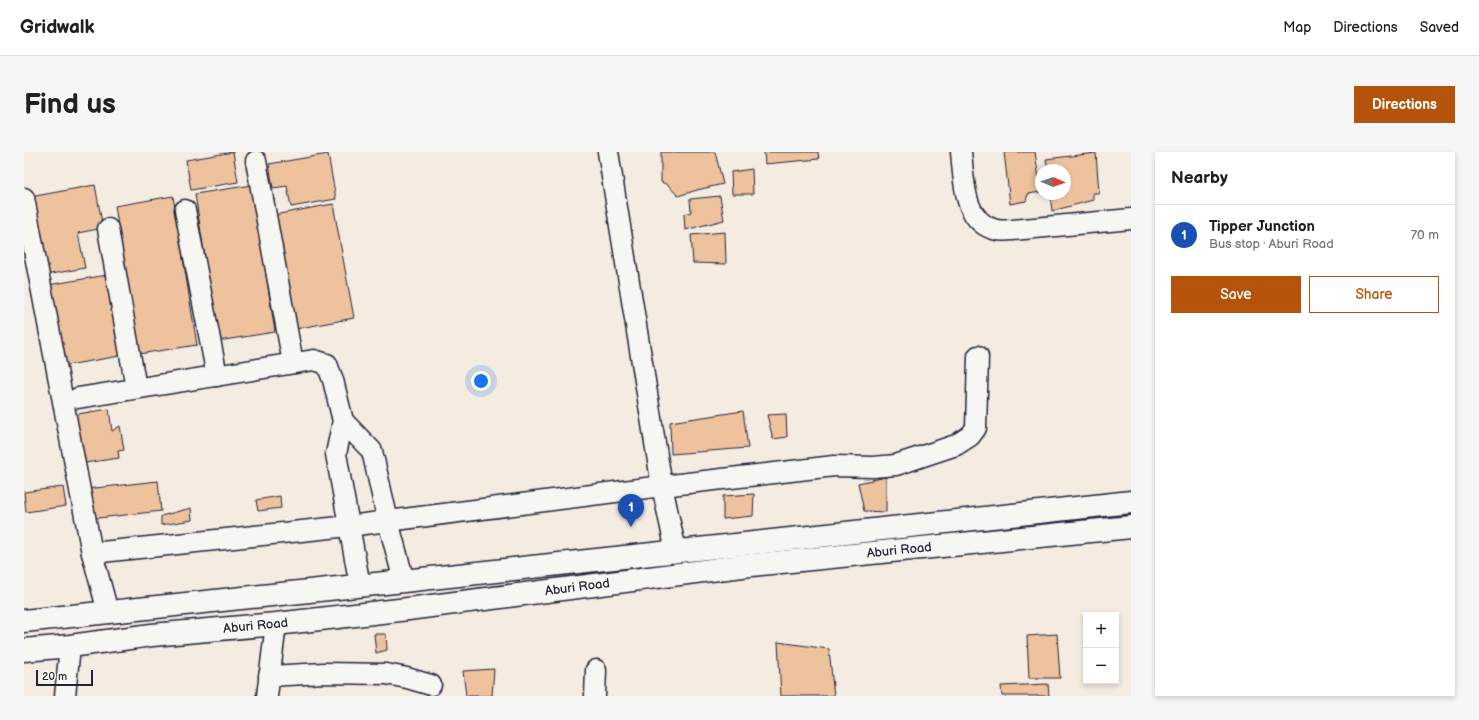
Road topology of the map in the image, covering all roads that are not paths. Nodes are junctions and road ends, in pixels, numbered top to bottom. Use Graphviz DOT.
graph roads {
  1 [pos="608,152"];
  2 [pos="960,152"];
  3 [pos="256,161"];
  4 [pos="24,198"];
  5 [pos="185,210"];
  6 [pos="1131,219"];
  7 [pos="108,229"];
  8 [pos="978,356"];
  9 [pos="293,363"];
  10 [pos="217,376"];
  11 [pos="136,388"];
  12 [pos="78,398"];
  13 [pos="342,421"];
  14 [pos="662,486"];
  15 [pos="1131,502"];
  16 [pos="388,521"];
  17 [pos="349,526"];
  18 [pos="1131,527"];
  19 [pos="676,551"];
  20 [pos="92,553"];
  21 [pos="404,581"];
  22 [pos="360,586"];
  23 [pos="408,609"];
  24 [pos="108,612"];
  25 [pos="24,621"];
  26 [pos="276,624"];
  27 [pos="70,646"];
  28 [pos="24,650"];
  29 [pos="596,670"];
  30 [pos="269,676"];
  31 [pos="431,686"];
  32 [pos="65,696"];
  33 [pos="267,696"];
  34 [pos="595,696"];
  1 -- 14 [label="street"];
  2 -- 6 [label="street"];
  3 -- 9 [label="street"];
  4 -- 20 [label="street"];
  5 -- 10 [label="street"];
  7 -- 11 [label="street"];
  8 -- 14 [label="street"];
  9 -- 10 [label="street"];
  9 -- 13 [label="street"];
  10 -- 11 [label="street"];
  11 -- 12 [label="street"];
  13 -- 16 [label="street"];
  13 -- 17 [label="street"];
  14 -- 16 [label="street"];
  14 -- 19 [label="street"];
  15 -- 19 [label="highway, Aburi Road"];
  16 -- 17 [label="street"];
  16 -- 21 [label="street"];
  17 -- 20 [label="street"];
  17 -- 22 [label="street"];
  18 -- 23 [label="highway, Aburi Road"];
  19 -- 21 [label="highway, Aburi Road"];
  20 -- 24 [label="street"];
  21 -- 22 [label="highway, Aburi Road"];
  21 -- 23 [label="highway"];
  22 -- 24 [label="highway, Aburi Road"];
  23 -- 26 [label="highway, Aburi Road"];
  24 -- 25 [label="highway, Aburi Road"];
  26 -- 27 [label="highway, Aburi Road"];
  26 -- 30 [label="street"];
  27 -- 28 [label="highway, Aburi Road"];
  27 -- 32 [label="street"];
  29 -- 34 [label="street"];
  30 -- 31 [label="street"];
  30 -- 33 [label="street"];
}
